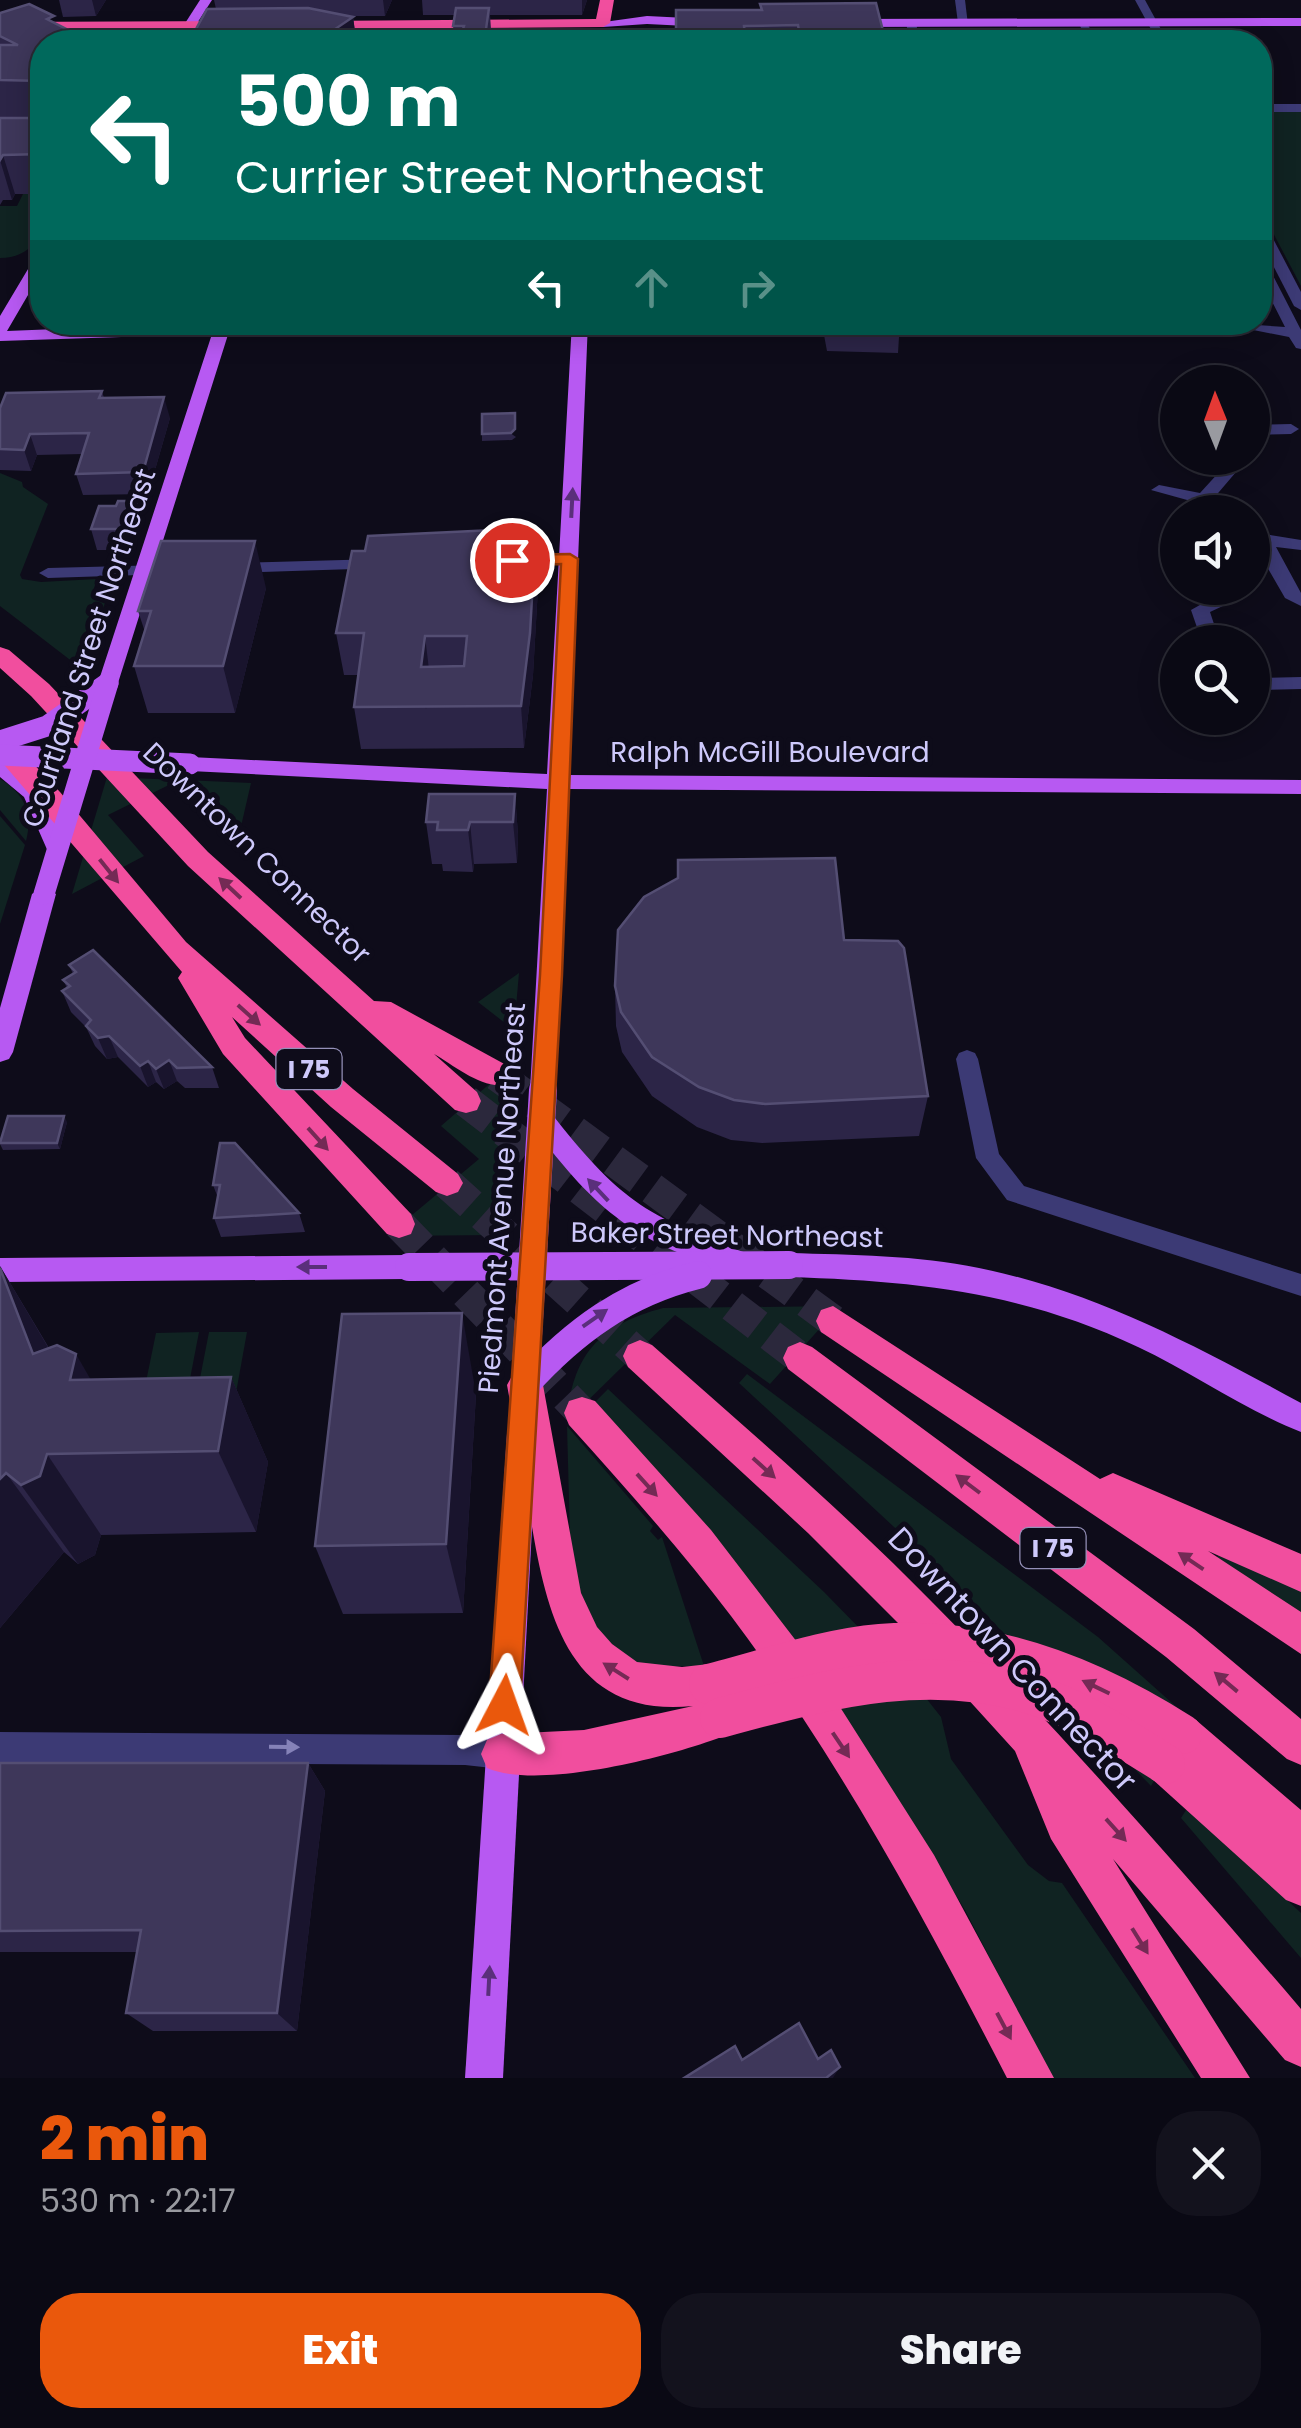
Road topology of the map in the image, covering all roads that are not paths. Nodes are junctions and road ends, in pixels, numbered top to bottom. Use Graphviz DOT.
graph roads {
  1 [pos="206,0"];
  2 [pos="411,0"];
  3 [pos="607,0"];
  4 [pos="960,0"];
  5 [pos="1140,0"];
  6 [pos="1082,22"];
  7 [pos="1145,22"];
  8 [pos="1301,22"];
  9 [pos="603,23"];
  10 [pos="729,23"];
  11 [pos="832,23"];
  12 [pos="910,23"];
  13 [pos="964,23"];
  14 [pos="396,24"];
  15 [pos="446,24"];
  16 [pos="259,25"];
  17 [pos="293,25"];
  18 [pos="0,26"];
  19 [pos="190,26"];
  20 [pos="187,30"];
  21 [pos="389,30"];
  22 [pos="444,30"];
  23 [pos="603,30"];
  24 [pos="911,30"];
  25 [pos="1086,30"];
  26 [pos="1146,30"];
  27 [pos="1152,30"];
  28 [pos="1272,108"];
  29 [pos="1301,108"];
  30 [pos="1272,250"];
  31 [pos="30,280"];
  32 [pos="1272,287"];
  33 [pos="1301,306"];
  34 [pos="30,331"];
  35 [pos="0,332"];
  36 [pos="1272,333"];
  37 [pos="220,335"];
  38 [pos="579,335"];
  39 [pos="1299,338"];
  40 [pos="1290,429"];
  41 [pos="1270,430"];
  42 [pos="1158,490"];
  43 [pos="1174,495"];
  44 [pos="1301,542"];
  45 [pos="1270,544"];
  46 [pos="1270,547"];
  47 [pos="1270,556"];
  48 [pos="1301,558"];
  49 [pos="570,559"];
  50 [pos="491,561"];
  51 [pos="401,563"];
  52 [pos="185,569"];
  53 [pos="205,569"];
  54 [pos="144,570"];
  55 [pos="48,573"];
  56 [pos="1301,600"];
  57 [pos="1211,605"];
  58 [pos="1205,625"];
  59 [pos="0,654"];
  60 [pos="108,683"];
  61 [pos="1270,684"];
  62 [pos="1301,684"];
  63 [pos="0,743"];
  64 [pos="0,754"];
  65 [pos="84,759"];
  66 [pos="0,768"];
  67 [pos="560,782"];
  68 [pos="1301,786"];
  69 [pos="57,848"];
  70 [pos="176,950"];
  71 [pos="326,979"];
  72 [pos="0,1052"];
  73 [pos="968,1059"];
  74 [pos="497,1075"];
  75 [pos="466,1101"];
  76 [pos="542,1120"];
  77 [pos="446,1183"];
  78 [pos="399,1224"];
  79 [pos="746,1264"];
  80 [pos="533,1266"];
  81 [pos="0,1270"];
  82 [pos="1301,1285"];
  83 [pos="832,1320"];
  84 [pos="640,1356"];
  85 [pos="800,1358"];
  86 [pos="525,1385"];
  87 [pos="582,1412"];
  88 [pos="1301,1418"];
  89 [pos="1008,1437"];
  90 [pos="1301,1573"];
  91 [pos="1301,1635"];
  92 [pos="715,1701"];
  93 [pos="1024,1735"];
  94 [pos="1301,1744"];
  95 [pos="0,1747"];
  96 [pos="1173,1749"];
  97 [pos="501,1754"];
  98 [pos="1301,1838"];
  99 [pos="1301,1885"];
  100 [pos="1301,2044"];
  101 [pos="484,2078"];
  102 [pos="1030,2078"];
  103 [pos="1227,2078"];
  1 -- 19 [label="main road"];
  2 -- 14 [label="highway"];
  3 -- 9 [label="highway"];
  4 -- 13 [label="street"];
  5 -- 7 [label="street"];
  6 -- 7 [label="main road"];
  6 -- 13 [label="main road"];
  6 -- 25 [label="street"];
  7 -- 8 [label="main road"];
  7 -- 26 [label="street"];
  7 -- 27 [label="street"];
  9 -- 10 [label="main road"];
  9 -- 15 [label="highway"];
  9 -- 23 [label="main road"];
  11 -- 12 [label="main road"];
  12 -- 13 [label="main road"];
  12 -- 24 [label="street"];
  14 -- 15 [label="highway"];
  14 -- 17 [label="highway"];
  14 -- 21 [label="main road"];
  15 -- 22 [label="street"];
  16 -- 19 [label="highway"];
  18 -- 19 [label="highway"];
  19 -- 20 [label="main road"];
  28 -- 29 [label="street"];
  30 -- 33 [label="street"];
  31 -- 35 [label="main road"];
  32 -- 39 [label="street"];
  34 -- 35 [label="main road"];
  36 -- 39 [label="street"];
  37 -- 54 [label="main road, Courtland Street Northeast"];
  49 -- 38 [label="main road, Piedmont Avenue Northeast, one-way"];
  40 -- 41 [label="street"];
  42 -- 43 [label="street"];
  44 -- 45 [label="street"];
  46 -- 48 [label="street"];
  47 -- 56 [label="street"];
  49 -- 50 [label="street"];
  49 -- 67 [label="main road, Piedmont Avenue Northeast"];
  51 -- 53 [label="street"];
  52 -- 54 [label="street"];
  54 -- 55 [label="street"];
  54 -- 60 [label="main road, Courtland Street Northeast"];
  57 -- 58 [label="street"];
  71 -- 59 [label="highway, Downtown Connector, one-way"];
  60 -- 63 [label="main road, bridge"];
  60 -- 65 [label="main road, Courtland Street Northeast, bridge"];
  61 -- 62 [label="street"];
  63 -- 70 [label="highway, I 75, one-way"];
  64 -- 65 [label="main road, Ralph McGill Boulevard, bridge"];
  65 -- 67 [label="main road, Ralph McGill Boulevard, bridge"];
  65 -- 69 [label="main road, Courtland Street Northeast, bridge"];
  66 -- 69 [label="main road"];
  67 -- 68 [label="main road, Ralph McGill Boulevard"];
  67 -- 76 [label="main road, Piedmont Avenue Northeast, bridge"];
  69 -- 72 [label="main road, Courtland Street Northeast, bridge"];
  70 -- 77 [label="highway, I 75, one-way"];
  70 -- 78 [label="highway, one-way"];
  71 -- 74 [label="highway"];
  71 -- 75 [label="highway, Downtown Connector"];
  73 -- 82 [label="street"];
  79 -- 76 [label="main road, one-way, bridge"];
  76 -- 80 [label="main road, Piedmont Avenue Northeast, bridge"];
  79 -- 80 [label="main road, Baker Street Northeast, bridge"];
  86 -- 79 [label="main road, one-way, bridge"];
  79 -- 88 [label="main road, Baker Street Northeast, bridge"];
  80 -- 81 [label="main road, Baker Street Northeast, one-way, bridge"];
  80 -- 86 [label="main road, Piedmont Avenue Northeast, bridge"];
  83 -- 89 [label="highway"];
  84 -- 93 [label="highway, Downtown Connector, one-way"];
  94 -- 85 [label="highway, I 75, one-way"];
  92 -- 86 [label="highway, one-way"];
  86 -- 97 [label="main road, Piedmont Avenue Northeast"];
  87 -- 102 [label="highway, one-way"];
  89 -- 90 [label="highway"];
  91 -- 89 [label="highway, one-way"];
  92 -- 96 [label="highway, bridge"];
  92 -- 97 [label="highway"];
  93 -- 100 [label="highway, Downtown Connector, one-way"];
  93 -- 103 [label="highway, one-way"];
  95 -- 97 [label="street, one-way"];
  96 -- 98 [label="highway"];
  96 -- 99 [label="highway"];
  101 -- 97 [label="main road, Piedmont Avenue Northeast, one-way"];
}
